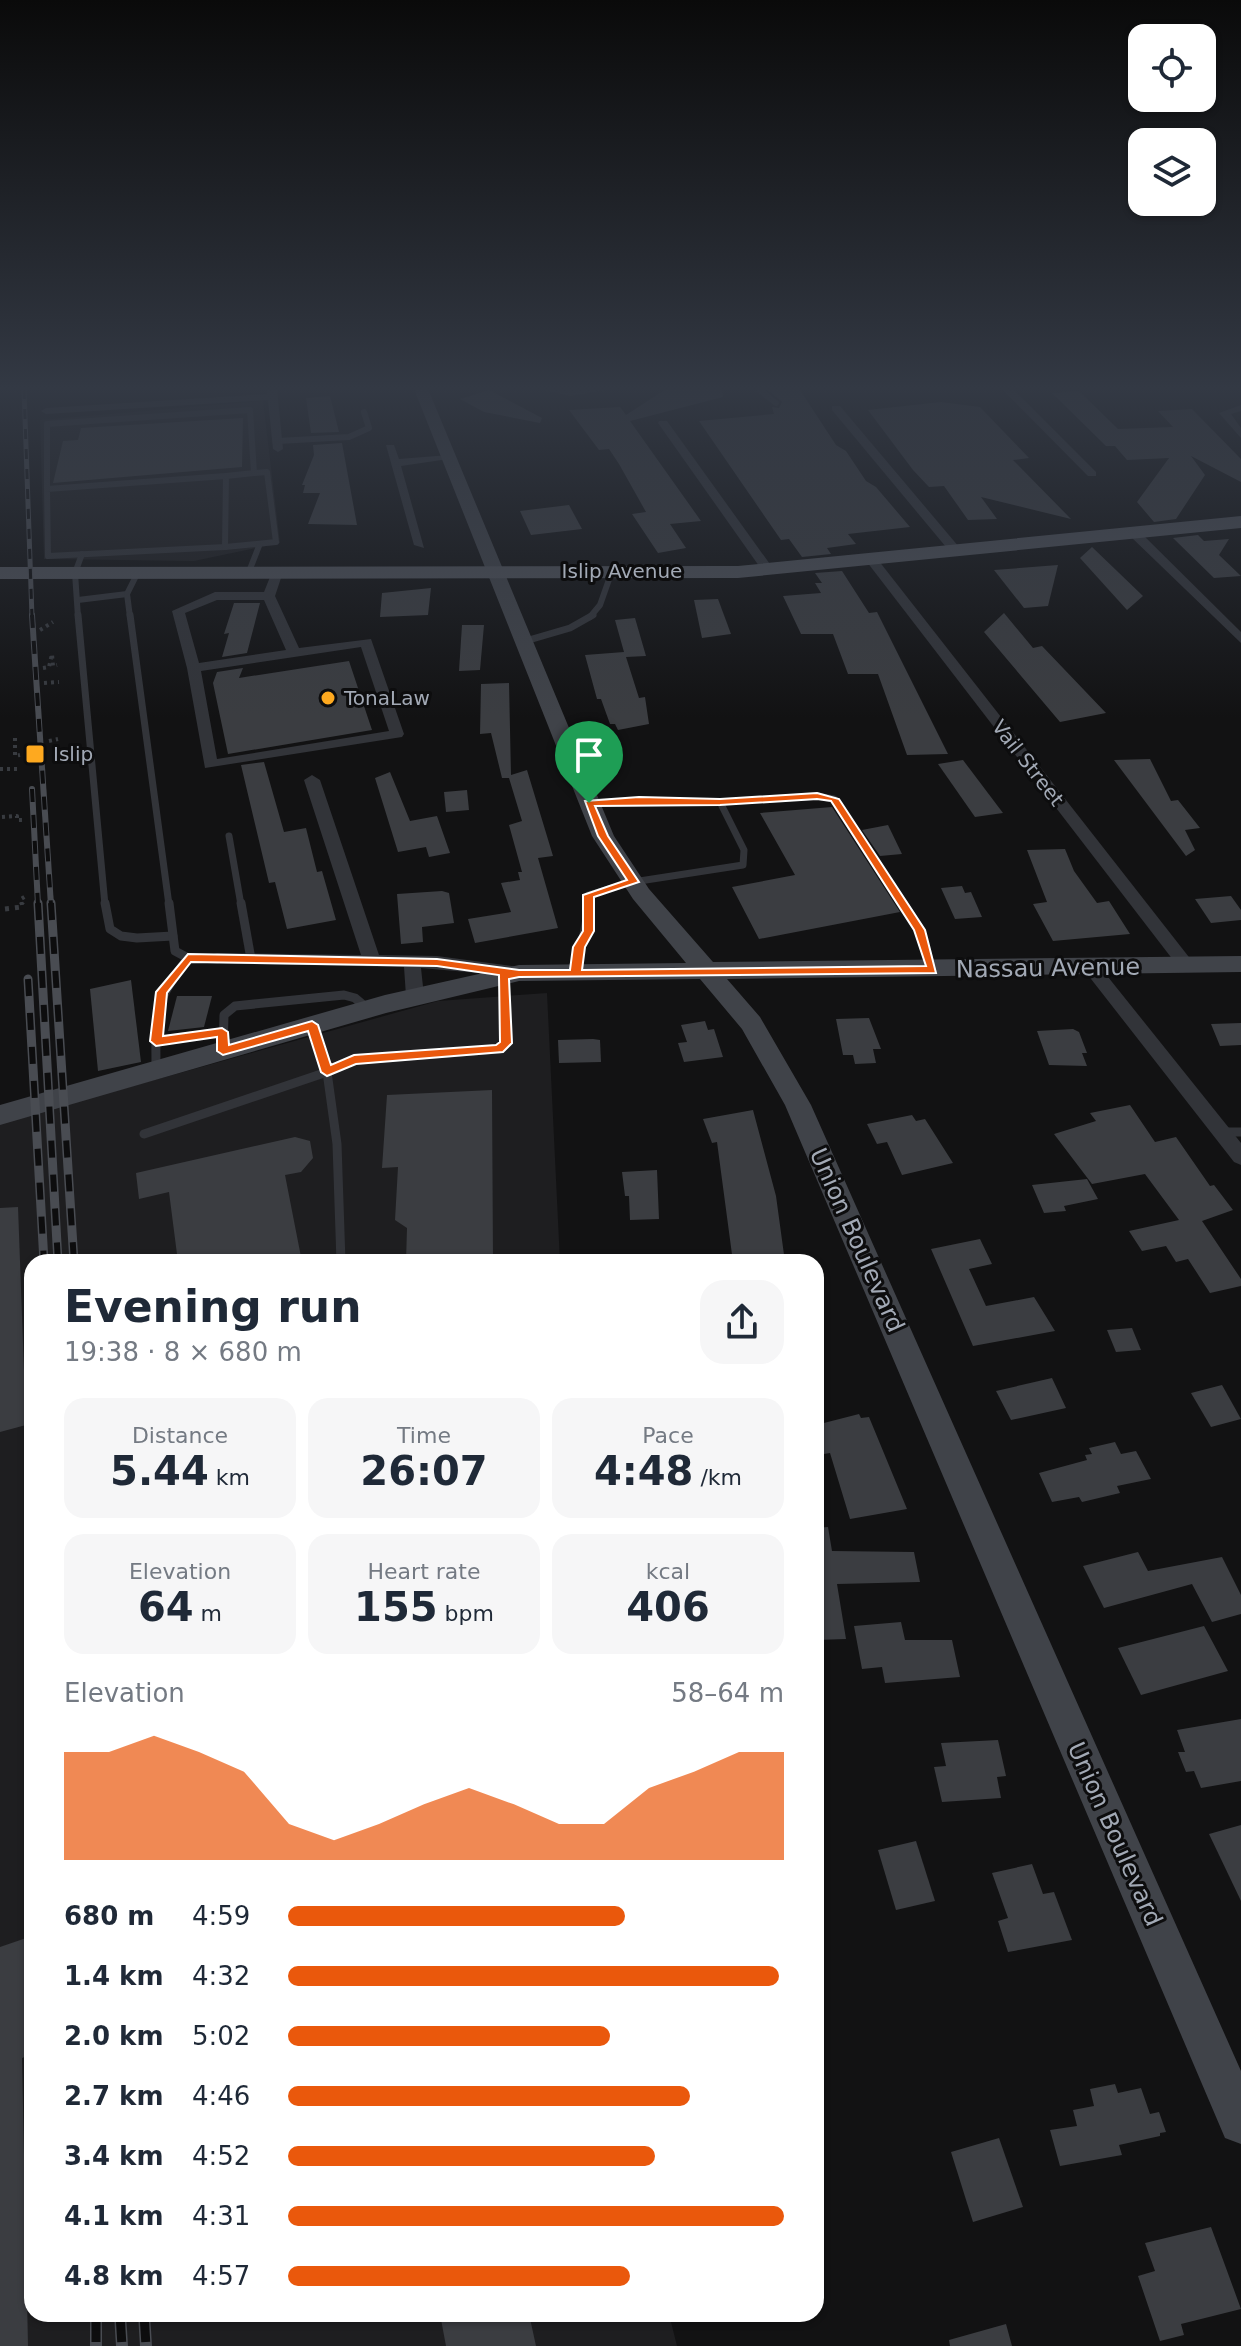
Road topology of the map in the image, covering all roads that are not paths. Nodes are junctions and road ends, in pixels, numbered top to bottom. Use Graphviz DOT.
graph roads {
  1 [pos="47,498"];
  2 [pos="226,498"];
  3 [pos="270,498"];
  4 [pos="406,498"];
  5 [pos="465,498"];
  6 [pos="717,498"];
  7 [pos="912,498"];
  8 [pos="1241,522"];
  9 [pos="1133,532"];
  10 [pos="420,545"];
  11 [pos="259,546"];
  12 [pos="225,547"];
  13 [pos="955,550"];
  14 [pos="871,559"];
  15 [pos="79,563"];
  16 [pos="493,570"];
  17 [pos="768,570"];
  18 [pos="612,571"];
  19 [pos="138,572"];
  20 [pos="0,573"];
  21 [pos="248,574"];
  22 [pos="276,575"];
  23 [pos="127,594"];
  24 [pos="239,596"];
  25 [pos="269,596"];
  26 [pos="78,600"];
  27 [pos="1241,639"];
  28 [pos="522,642"];
  29 [pos="295,655"];
  30 [pos="194,668"];
  31 [pos="312,780"];
  32 [pos="720,802"];
  33 [pos="589,803"];
  34 [pos="229,836"];
  35 [pos="633,882"];
  36 [pos="173,936"];
  37 [pos="188,958"];
  38 [pos="217,959"];
  39 [pos="251,959"];
  40 [pos="372,961"];
  41 [pos="412,962"];
  42 [pos="1241,964"];
  43 [pos="1186,965"];
  44 [pos="1090,966"];
  45 [pos="932,970"];
  46 [pos="576,973"];
  47 [pos="707,973"];
  48 [pos="511,975"];
  49 [pos="415,996"];
  50 [pos="368,1009"];
  51 [pos="312,1025"];
  52 [pos="156,1041"];
  53 [pos="223,1042"];
  54 [pos="156,1070"];
  55 [pos="327,1072"];
  56 [pos="7,1114"];
  57 [pos="1221,1132"];
  58 [pos="1241,1132"];
  59 [pos="144,1134"];
  60 [pos="1241,1157"];
  61 [pos="341,1254"];
  62 [pos="1241,2122"];
  1 -- 15 [label="lane"];
  2 -- 12 [label="lane"];
  3 -- 11 [label="lane"];
  4 -- 10 [label="street"];
  5 -- 16 [label="main road, Union Boulevard"];
  6 -- 17 [label="street"];
  7 -- 13 [label="street"];
  8 -- 9 [label="main road, Islip Avenue"];
  9 -- 13 [label="main road, Islip Avenue"];
  9 -- 27 [label="street"];
  11 -- 12 [label="lane"];
  11 -- 21 [label="lane"];
  12 -- 15 [label="lane"];
  13 -- 14 [label="main road, Islip Avenue"];
  14 -- 17 [label="main road, Islip Avenue"];
  14 -- 43 [label="street, Vail Street"];
  15 -- 19 [label="main road, Islip Avenue"];
  15 -- 20 [label="main road, Islip Avenue"];
  15 -- 26 [label="lane"];
  16 -- 18 [label="main road, Islip Avenue"];
  16 -- 22 [label="main road, Islip Avenue"];
  16 -- 28 [label="main road, Union Boulevard"];
  17 -- 18 [label="main road, Islip Avenue"];
  18 -- 28 [label="lane"];
  19 -- 21 [label="main road, Islip Avenue"];
  19 -- 23 [label="lane"];
  21 -- 22 [label="main road, Islip Avenue"];
  21 -- 24 [label="street"];
  22 -- 25 [label="street"];
  23 -- 26 [label="lane"];
  23 -- 36 [label="lane"];
  24 -- 25 [label="street"];
  24 -- 30 [label="street"];
  25 -- 29 [label="street"];
  26 -- 36 [label="lane"];
  28 -- 33 [label="main road, Union Boulevard"];
  29 -- 30 [label="street"];
  29 -- 30 [label="street"];
  31 -- 40 [label="street"];
  32 -- 33 [label="lane"];
  32 -- 35 [label="lane"];
  32 -- 45 [label="lane"];
  33 -- 35 [label="main road, Union Boulevard"];
  34 -- 39 [label="lane"];
  35 -- 46 [label="lane"];
  35 -- 47 [label="main road, Union Boulevard"];
  36 -- 37 [label="lane"];
  37 -- 38 [label="lane"];
  37 -- 52 [label="lane"];
  38 -- 39 [label="street, Nassau Avenue"];
  39 -- 40 [label="street, Nassau Avenue"];
  40 -- 41 [label="street, Nassau Avenue"];
  41 -- 48 [label="street, Nassau Avenue"];
  41 -- 49 [label="street"];
  42 -- 43 [label="main road, Nassau Avenue"];
  43 -- 44 [label="main road, Nassau Avenue"];
  44 -- 45 [label="main road, Nassau Avenue"];
  44 -- 57 [label="street"];
  45 -- 47 [label="main road, Nassau Avenue"];
  46 -- 47 [label="main road, Nassau Avenue"];
  46 -- 48 [label="main road, Nassau Avenue"];
  47 -- 62 [label="main road, Union Boulevard"];
  48 -- 49 [label="main road, Nassau Avenue"];
  48 -- 55 [label="lane"];
  49 -- 50 [label="main road, Nassau Avenue"];
  50 -- 51 [label="main road, Nassau Avenue"];
  50 -- 53 [label="lane"];
  51 -- 53 [label="main road, Nassau Avenue"];
  51 -- 55 [label="lane"];
  52 -- 53 [label="lane"];
  52 -- 54 [label="lane"];
  53 -- 54 [label="main road, Nassau Avenue"];
  54 -- 56 [label="main road, Nassau Avenue"];
  55 -- 59 [label="lane"];
  55 -- 61 [label="lane"];
  57 -- 58 [label="lane"];
  57 -- 60 [label="street"];
}
